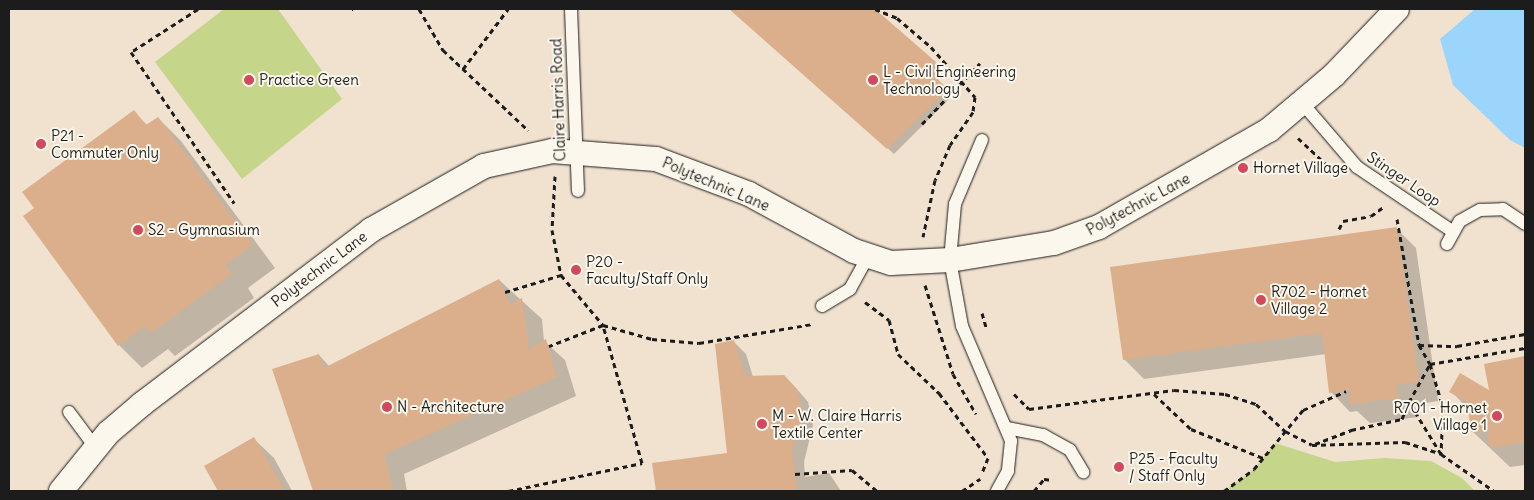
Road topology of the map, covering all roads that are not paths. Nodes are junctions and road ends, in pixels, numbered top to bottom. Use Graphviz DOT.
graph roads {
  1 [pos="571,9"];
  2 [pos="1397,9"];
  3 [pos="1303,104"];
  4 [pos="982,140"];
  5 [pos="576,160"];
  6 [pos="578,191"];
  7 [pos="1525,224"];
  8 [pos="1452,231"];
  9 [pos="1448,244"];
  10 [pos="950,260"];
  11 [pos="862,267"];
  12 [pos="822,306"];
  13 [pos="69,412"];
  14 [pos="1007,428"];
  15 [pos="95,447"];
  16 [pos="1083,472"];
  17 [pos="61,491"];
  18 [pos="997,491"];
  1 -- 5 [label="lane, Claire Harris Road"];
  2 -- 3 [label="street, Polytechnic Lane"];
  3 -- 8 [label="lane, Stinger Loop"];
  3 -- 10 [label="street, Polytechnic Lane"];
  4 -- 10 [label="lane"];
  5 -- 6 [label="lane, Claire Harris Road"];
  5 -- 11 [label="street, Polytechnic Lane"];
  5 -- 15 [label="street, Polytechnic Lane"];
  7 -- 8 [label="lane"];
  8 -- 9 [label="lane"];
  10 -- 11 [label="street, Polytechnic Lane"];
  10 -- 14 [label="lane"];
  11 -- 12 [label="lane"];
  13 -- 15 [label="lane"];
  14 -- 16 [label="lane"];
  14 -- 18 [label="lane"];
  15 -- 17 [label="street, Polytechnic Lane"];
}
